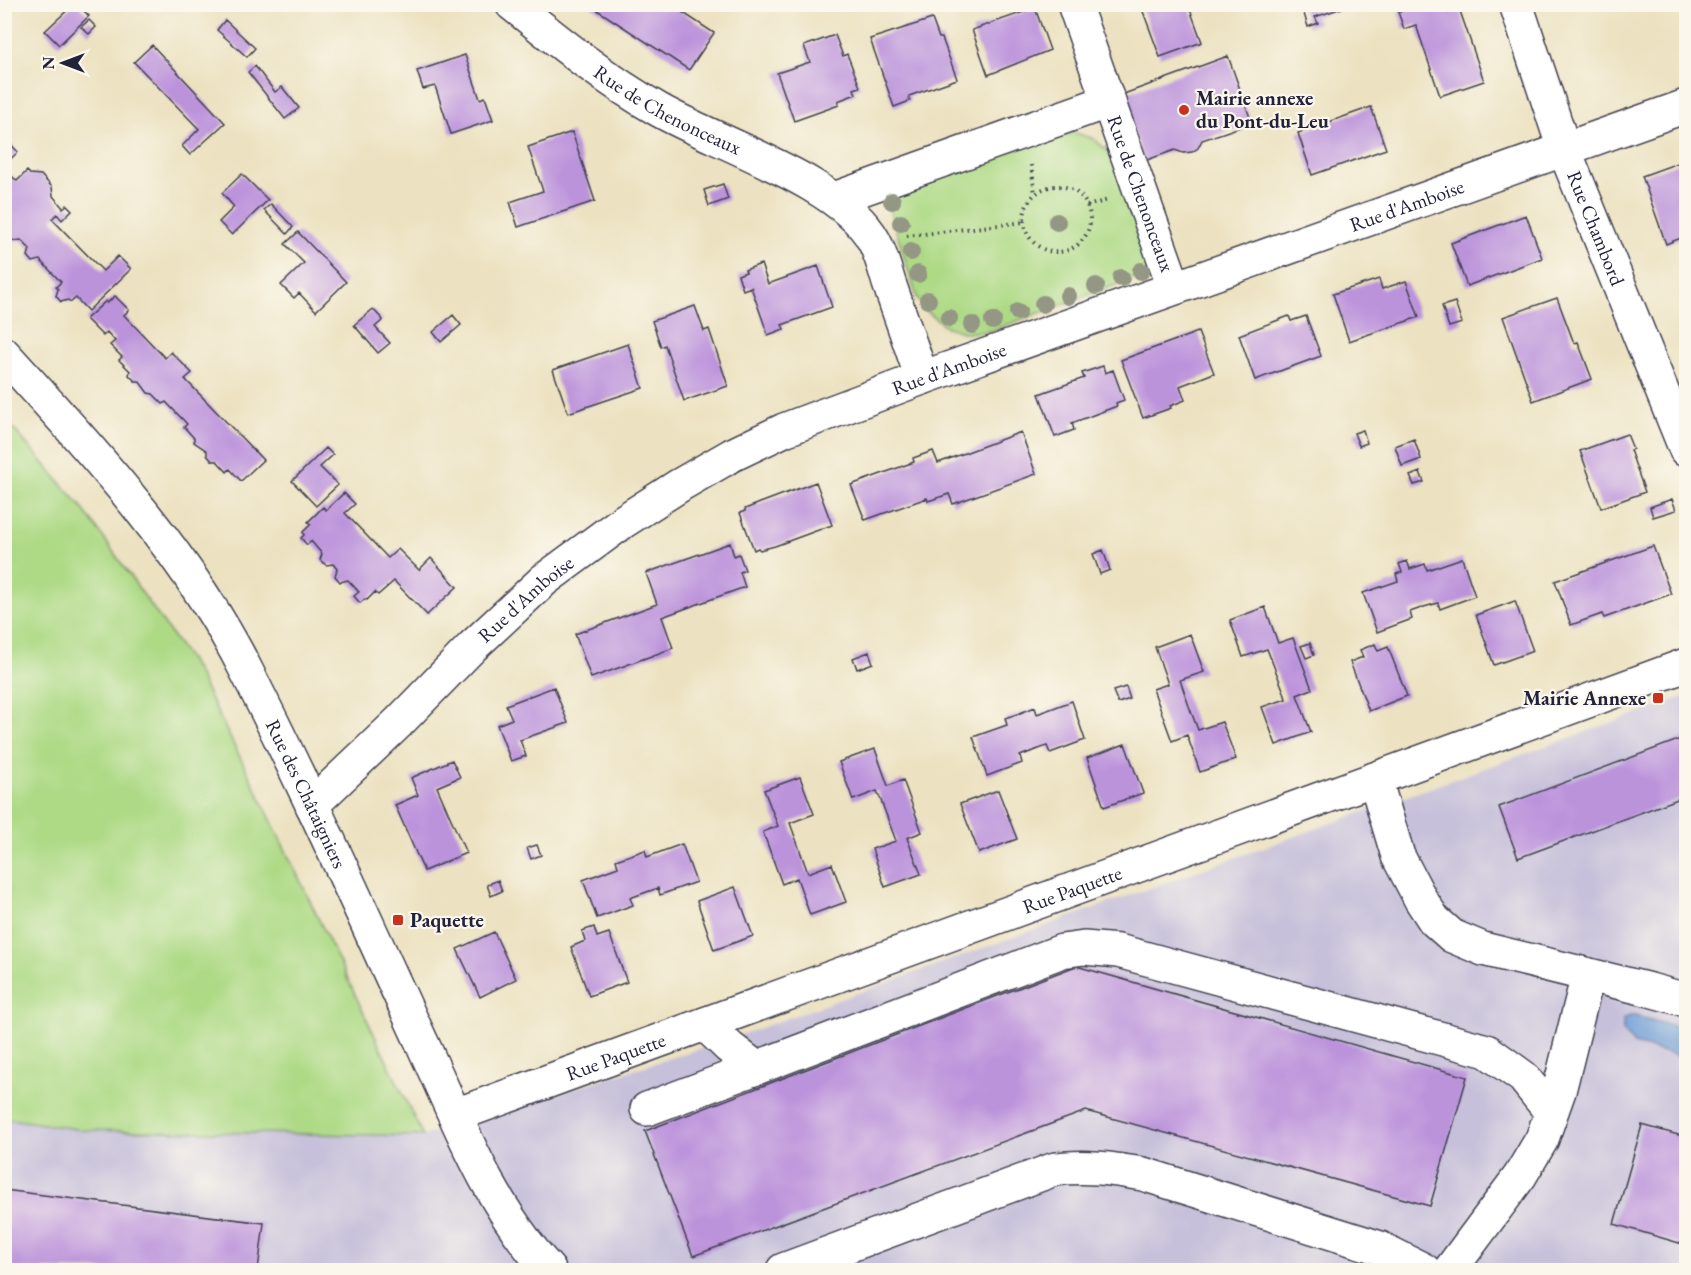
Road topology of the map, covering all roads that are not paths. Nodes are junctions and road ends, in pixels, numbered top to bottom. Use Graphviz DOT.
graph roads {
  1 [pos="512,4"];
  2 [pos="1074,4"];
  3 [pos="1516,4"];
  4 [pos="1108,101"];
  5 [pos="1686,106"];
  6 [pos="1564,149"];
  7 [pos="834,199"];
  8 [pos="1174,287"];
  9 [pos="4,354"];
  10 [pos="922,378"];
  11 [pos="1686,450"];
  12 [pos="1686,665"];
  13 [pos="1375,779"];
  14 [pos="312,805"];
  15 [pos="1587,975"];
  16 [pos="1686,1000"];
  17 [pos="705,1024"];
  18 [pos="756,1068"];
  19 [pos="647,1109"];
  20 [pos="1551,1112"];
  21 [pos="456,1114"];
  22 [pos="549,1270"];
  23 [pos="783,1270"];
  24 [pos="1424,1270"];
  25 [pos="1450,1270"];
  1 -- 7 [label="street, Rue de Chenonceaux"];
  2 -- 4 [label="street, Rue de Chenonceaux"];
  3 -- 6 [label="street, Rue Chambord"];
  4 -- 7 [label="street, Rue de Chenonceaux"];
  4 -- 8 [label="street, Rue de Chenonceaux"];
  5 -- 6 [label="street, Rue d'Amboise"];
  6 -- 8 [label="street, Rue d'Amboise"];
  6 -- 11 [label="street, Rue Chambord"];
  7 -- 10 [label="street, Rue de Chenonceaux"];
  8 -- 10 [label="street, Rue d'Amboise"];
  9 -- 14 [label="street, Rue des Châtaigniers"];
  10 -- 14 [label="street, Rue d'Amboise"];
  12 -- 13 [label="street, Rue Paquette"];
  13 -- 15 [label="street"];
  13 -- 17 [label="street, Rue Paquette"];
  14 -- 21 [label="street, Rue des Châtaigniers"];
  15 -- 16 [label="street"];
  15 -- 20 [label="street"];
  17 -- 18 [label="street"];
  17 -- 21 [label="street, Rue Paquette"];
  18 -- 19 [label="street"];
  18 -- 20 [label="street"];
  20 -- 25 [label="street"];
  21 -- 22 [label="street, Rue des Châtaigniers"];
  23 -- 24 [label="street"];
}
